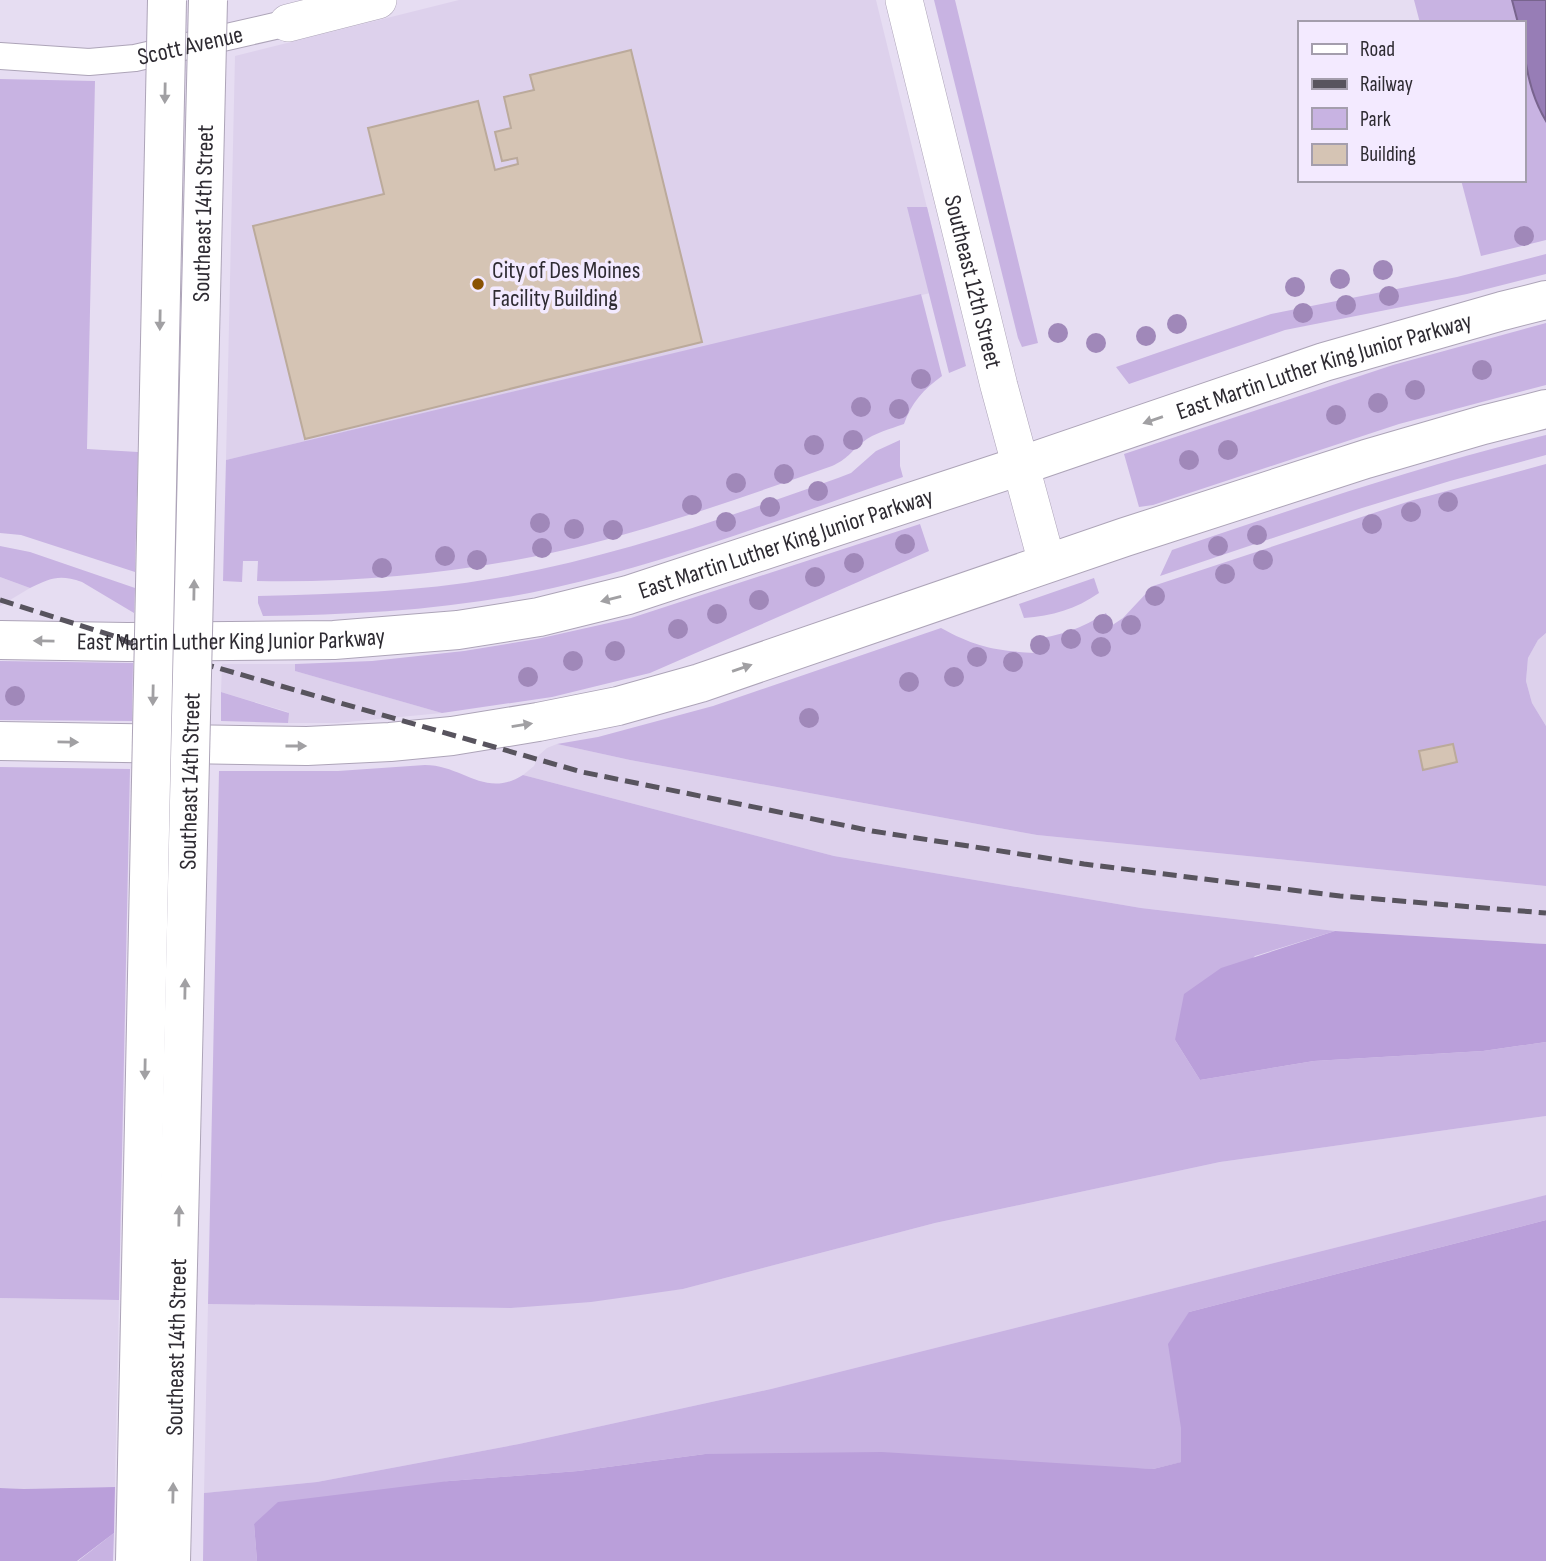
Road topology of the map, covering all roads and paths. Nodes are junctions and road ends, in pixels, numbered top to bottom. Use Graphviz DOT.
graph roads {
  1 [pos="167,0"];
  2 [pos="208,0"];
  3 [pos="379,0"];
  4 [pos="904,0"];
  5 [pos="288,23"];
  6 [pos="0,56"];
  7 [pos="1546,300"];
  8 [pos="1546,409"];
  9 [pos="1020,466"];
  10 [pos="1047,563"];
  11 [pos="0,640"];
  12 [pos="0,741"];
  13 [pos="135,1561"];
  14 [pos="171,1561"];
  1 -- 13 [label="main road, Southeast 14th Street, one-way, bridge"];
  14 -- 2 [label="main road, Southeast 14th Street, one-way, bridge"];
  3 -- 5 [label="street, Scott Avenue"];
  4 -- 9 [label="street, Southeast 12th Street"];
  5 -- 6 [label="street, Scott Avenue"];
  7 -- 9 [label="main road, East Martin Luther King Junior Parkway, one-way"];
  8 -- 10 [label="main road"];
  9 -- 10 [label="street, Southeast 12th Street"];
  9 -- 11 [label="main road, East Martin Luther King Junior Parkway, one-way"];
  12 -- 10 [label="main road, one-way"];
}
